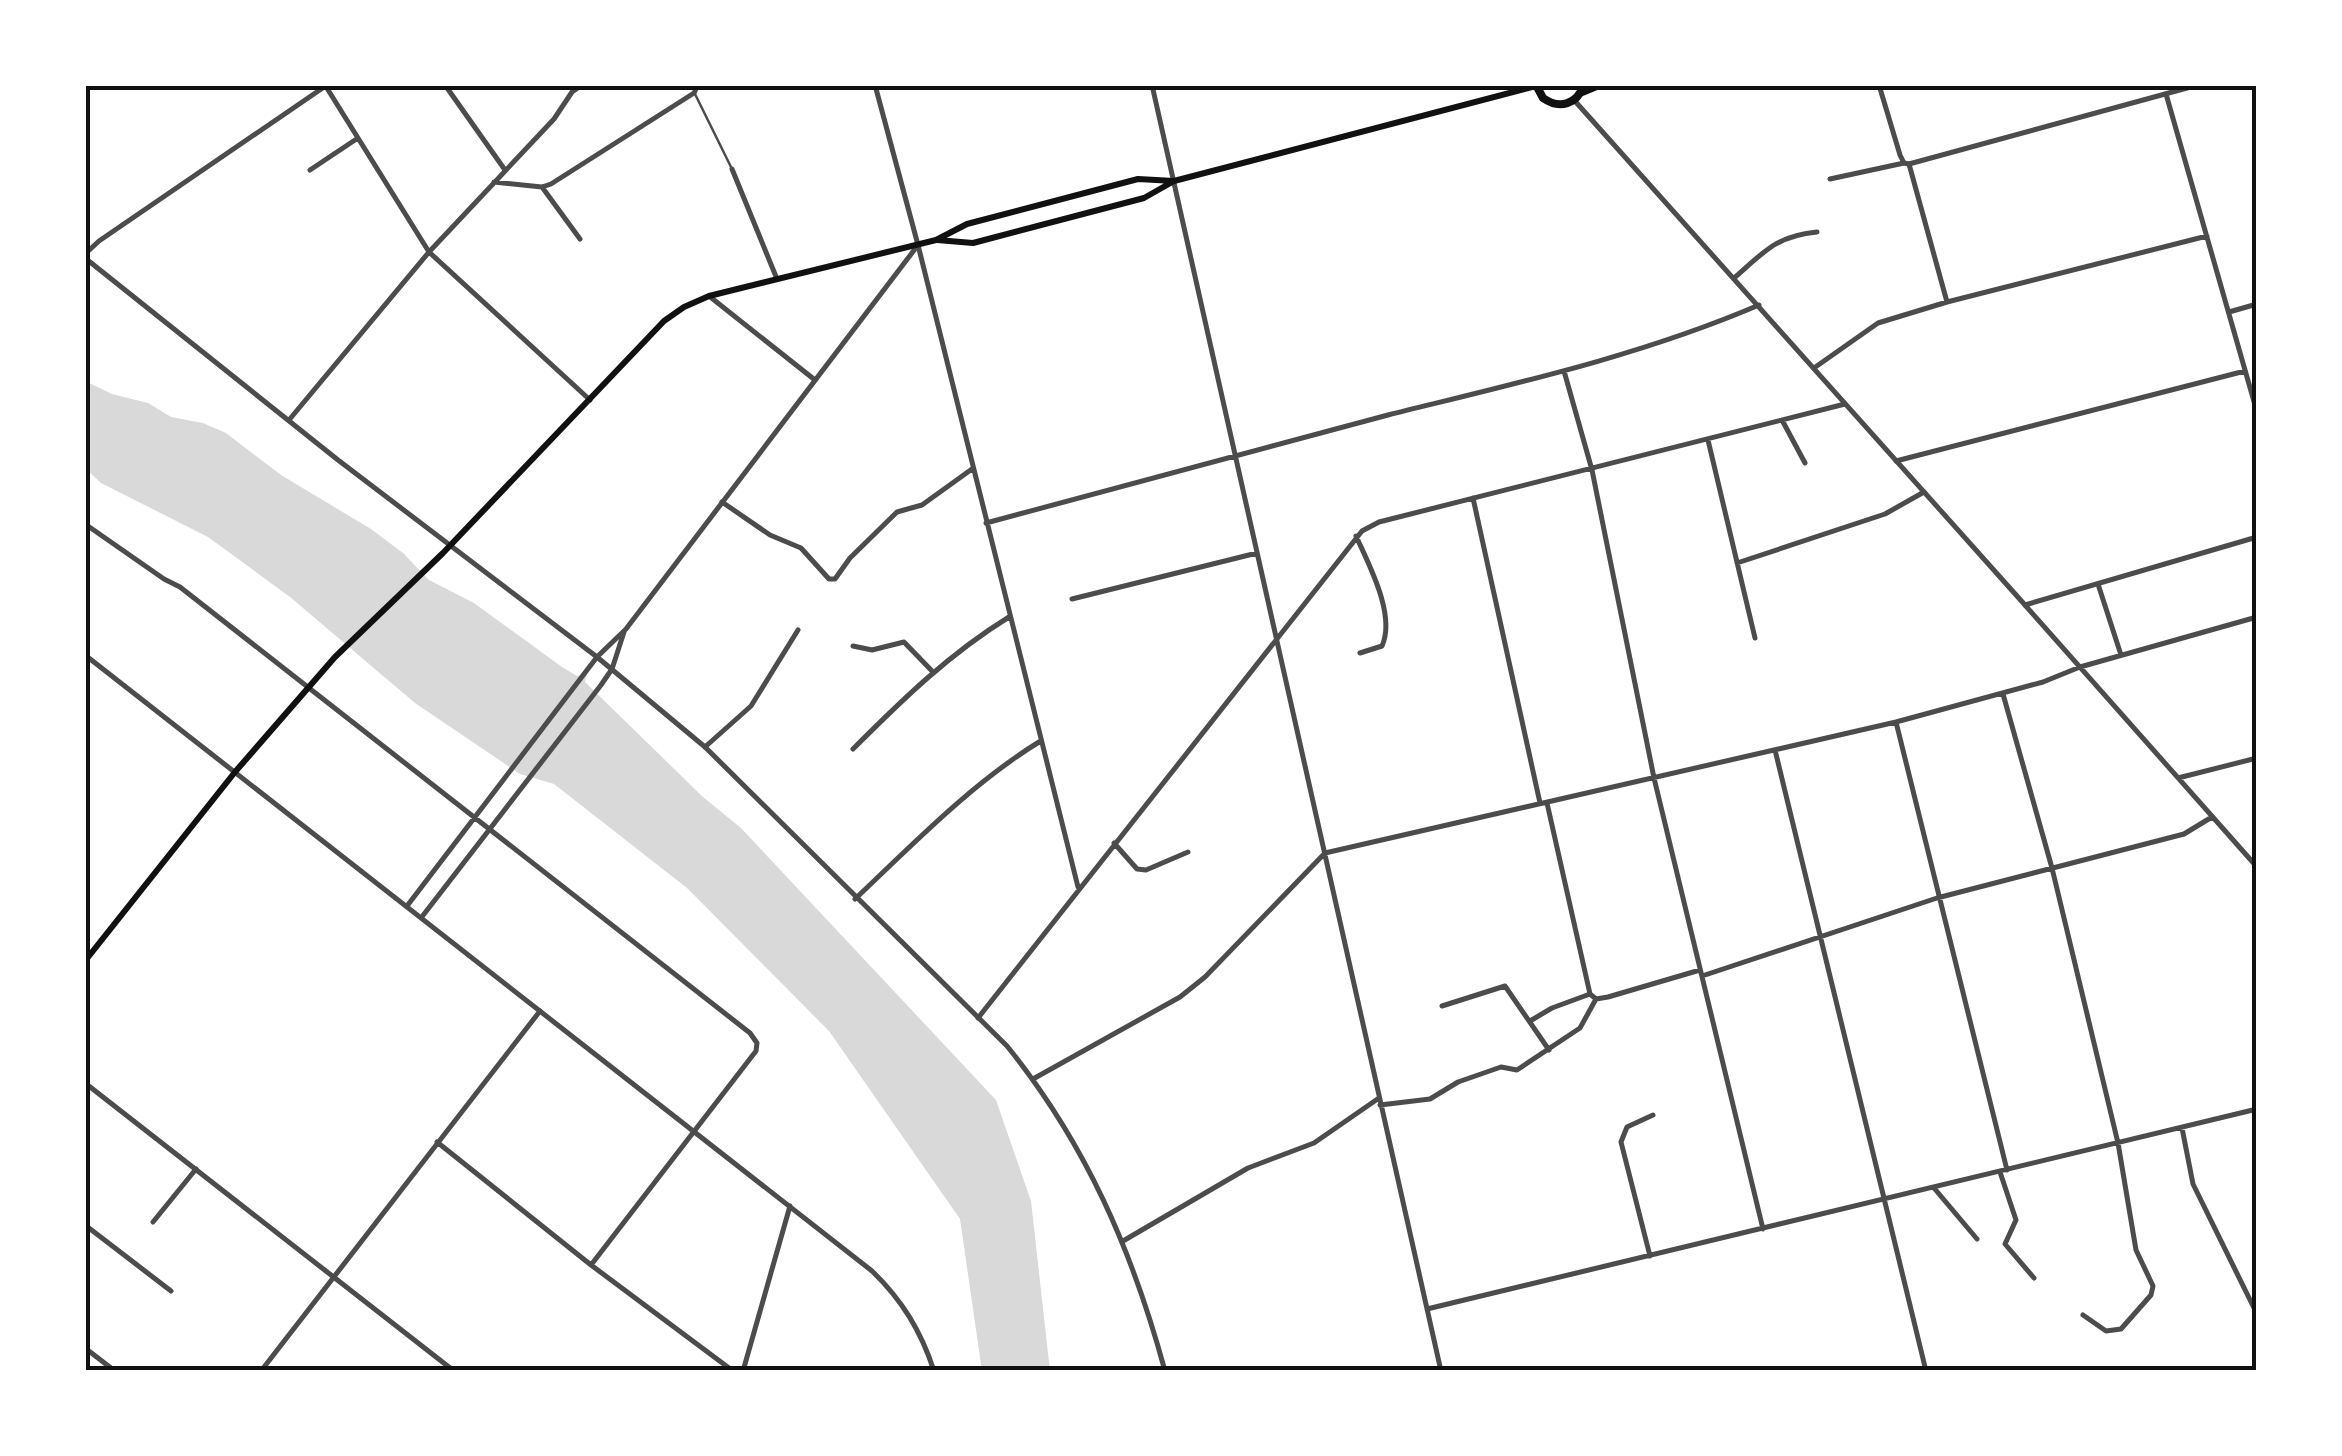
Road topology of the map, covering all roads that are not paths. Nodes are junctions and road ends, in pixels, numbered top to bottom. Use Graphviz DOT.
graph roads {
  1 [pos="326,85"];
  2 [pos="445,85"];
  3 [pos="582,85"];
  4 [pos="698,85"];
  5 [pos="875,85"];
  6 [pos="1152,85"];
  7 [pos="1600,85"];
  8 [pos="1880,85"];
  9 [pos="2198,85"];
  10 [pos="1536,86"];
  11 [pos="1583,88"];
  12 [pos="694,92"];
  13 [pos="2166,94"];
  14 [pos="1574,100"];
  15 [pos="358,138"];
  16 [pos="1907,163"];
  17 [pos="732,169"];
  18 [pos="310,170"];
  19 [pos="505,170"];
  20 [pos="1830,179"];
  21 [pos="1174,181"];
  22 [pos="494,182"];
  23 [pos="542,188"];
  24 [pos="1817,232"];
  25 [pos="2207,236"];
  26 [pos="580,238"];
  27 [pos="936,240"];
  28 [pos="918,245"];
  29 [pos="429,252"];
  30 [pos="85,256"];
  31 [pos="1734,278"];
  32 [pos="777,279"];
  33 [pos="709,296"];
  34 [pos="1947,302"];
  35 [pos="2257,304"];
  36 [pos="1759,305"];
  37 [pos="2229,312"];
  38 [pos="1814,368"];
  39 [pos="1564,370"];
  40 [pos="2245,371"];
  41 [pos="815,380"];
  42 [pos="590,400"];
  43 [pos="1845,404"];
  44 [pos="2257,412"];
  45 [pos="288,420"];
  46 [pos="1782,420"];
  47 [pos="1708,440"];
  48 [pos="1235,454"];
  49 [pos="1896,461"];
  50 [pos="1804,462"];
  51 [pos="972,469"];
  52 [pos="1592,470"];
  53 [pos="1924,492"];
  54 [pos="1472,498"];
  55 [pos="722,502"];
  56 [pos="85,524"];
  57 [pos="986,524"];
  58 [pos="1356,536"];
  59 [pos="2257,537"];
  60 [pos="450,545"];
  61 [pos="1258,553"];
  62 [pos="1738,563"];
  63 [pos="2098,584"];
  64 [pos="1072,599"];
  65 [pos="2025,605"];
  66 [pos="1009,617"];
  67 [pos="2257,617"];
  68 [pos="626,629"];
  69 [pos="798,630"];
  70 [pos="1755,638"];
  71 [pos="1277,640"];
  72 [pos="854,646"];
  73 [pos="1360,653"];
  74 [pos="85,655"];
  75 [pos="2121,656"];
  76 [pos="598,657"];
  77 [pos="2080,667"];
  78 [pos="612,669"];
  79 [pos="932,671"];
  80 [pos="309,688"];
  81 [pos="2003,694"];
  82 [pos="1896,722"];
  83 [pos="1040,741"];
  84 [pos="705,747"];
  85 [pos="853,749"];
  86 [pos="1775,750"];
  87 [pos="2257,758"];
  88 [pos="235,772"];
  89 [pos="1654,778"];
  90 [pos="2178,778"];
  91 [pos="1544,804"];
  92 [pos="476,816"];
  93 [pos="2212,817"];
  94 [pos="490,827"];
  95 [pos="1114,843"];
  96 [pos="1188,852"];
  97 [pos="1325,853"];
  98 [pos="2052,868"];
  99 [pos="2257,868"];
  100 [pos="1078,887"];
  101 [pos="1938,898"];
  102 [pos="855,899"];
  103 [pos="407,906"];
  104 [pos="421,918"];
  105 [pos="1820,937"];
  106 [pos="85,961"];
  107 [pos="1701,973"];
  108 [pos="1593,996"];
  109 [pos="1442,1006"];
  110 [pos="540,1010"];
  111 [pos="978,1018"];
  112 [pos="1530,1021"];
  113 [pos="1549,1050"];
  114 [pos="1033,1079"];
  115 [pos="85,1082"];
  116 [pos="1380,1102"];
  117 [pos="2257,1109"];
  118 [pos="1653,1115"];
  119 [pos="2182,1128"];
  120 [pos="696,1132"];
  121 [pos="436,1142"];
  122 [pos="2118,1143"];
  123 [pos="196,1169"];
  124 [pos="2003,1171"];
  125 [pos="1934,1188"];
  126 [pos="1883,1200"];
  127 [pos="790,1206"];
  128 [pos="153,1222"];
  129 [pos="85,1225"];
  130 [pos="1763,1228"];
  131 [pos="1977,1240"];
  132 [pos="1123,1241"];
  133 [pos="1650,1256"];
  134 [pos="590,1264"];
  135 [pos="334,1277"];
  136 [pos="2034,1278"];
  137 [pos="171,1291"];
  138 [pos="2254,1308"];
  139 [pos="1427,1309"];
  140 [pos="2083,1316"];
  141 [pos="85,1348"];
  142 [pos="111,1368"];
  143 [pos="260,1371"];
  144 [pos="454,1371"];
  145 [pos="733,1371"];
  146 [pos="742,1371"];
  147 [pos="934,1371"];
  148 [pos="1165,1371"];
  149 [pos="1441,1371"];
  150 [pos="1926,1371"];
  1 -- 15 [label="street"];
  1 -- 30 [label="street"];
  2 -- 19 [label="street"];
  3 -- 19 [label="street"];
  4 -- 12 [label="street"];
  5 -- 28 [label="street"];
  6 -- 21 [label="street"];
  7 -- 11 [label="main road"];
  8 -- 16 [label="street"];
  9 -- 13 [label="street"];
  10 -- 14 [label="main road"];
  10 -- 21 [label="main road"];
  11 -- 14 [label="main road"];
  12 -- 17 [label="lane"];
  12 -- 23 [label="street"];
  13 -- 16 [label="street"];
  13 -- 25 [label="street"];
  14 -- 31 [label="street"];
  15 -- 18 [label="street"];
  15 -- 29 [label="street"];
  16 -- 20 [label="street"];
  16 -- 34 [label="street"];
  17 -- 32 [label="street"];
  19 -- 22 [label="street"];
  21 -- 27 [label="main road"];
  21 -- 27 [label="main road"];
  21 -- 48 [label="street"];
  22 -- 23 [label="street"];
  22 -- 29 [label="street"];
  23 -- 26 [label="street"];
  24 -- 31 [label="street"];
  25 -- 34 [label="street"];
  25 -- 37 [label="street"];
  27 -- 28 [label="main road"];
  28 -- 32 [label="main road"];
  28 -- 41 [label="street"];
  28 -- 51 [label="street"];
  29 -- 42 [label="street"];
  29 -- 45 [label="street"];
  30 -- 45 [label="street"];
  31 -- 36 [label="street"];
  32 -- 33 [label="main road"];
  33 -- 41 [label="street"];
  33 -- 42 [label="main road"];
  34 -- 38 [label="street"];
  35 -- 37 [label="street"];
  36 -- 38 [label="street"];
  36 -- 39 [label="street"];
  37 -- 40 [label="street"];
  38 -- 43 [label="street"];
  39 -- 48 [label="street"];
  39 -- 52 [label="street"];
  40 -- 44 [label="street"];
  40 -- 49 [label="street"];
  41 -- 55 [label="street"];
  42 -- 60 [label="main road"];
  43 -- 46 [label="street"];
  43 -- 49 [label="street"];
  45 -- 60 [label="street"];
  46 -- 47 [label="street"];
  46 -- 50 [label="street"];
  47 -- 52 [label="street"];
  47 -- 62 [label="street"];
  48 -- 57 [label="street"];
  48 -- 61 [label="street"];
  49 -- 53 [label="street"];
  51 -- 55 [label="street"];
  51 -- 57 [label="street"];
  52 -- 54 [label="street"];
  52 -- 89 [label="street"];
  53 -- 62 [label="street"];
  53 -- 65 [label="street"];
  54 -- 58 [label="street"];
  54 -- 91 [label="street"];
  55 -- 68 [label="street"];
  56 -- 80 [label="street"];
  57 -- 66 [label="street"];
  58 -- 71 [label="street"];
  58 -- 73 [label="street"];
  59 -- 63 [label="street"];
  60 -- 76 [label="street"];
  60 -- 80 [label="main road"];
  61 -- 64 [label="street"];
  61 -- 71 [label="street"];
  62 -- 70 [label="street"];
  63 -- 65 [label="street"];
  63 -- 75 [label="street"];
  65 -- 77 [label="street"];
  66 -- 79 [label="street"];
  66 -- 83 [label="street"];
  67 -- 75 [label="street"];
  68 -- 76 [label="street"];
  68 -- 78 [label="street"];
  69 -- 84 [label="street"];
  71 -- 95 [label="street"];
  71 -- 97 [label="street"];
  72 -- 79 [label="street"];
  74 -- 88 [label="street"];
  75 -- 77 [label="street"];
  76 -- 78 [label="street"];
  76 -- 92 [label="street"];
  77 -- 81 [label="street"];
  77 -- 90 [label="street"];
  78 -- 84 [label="street"];
  78 -- 94 [label="street"];
  79 -- 85 [label="street"];
  80 -- 88 [label="main road"];
  80 -- 92 [label="street"];
  81 -- 82 [label="street"];
  81 -- 98 [label="street"];
  82 -- 86 [label="street"];
  82 -- 101 [label="street"];
  83 -- 100 [label="street"];
  83 -- 102 [label="street"];
  84 -- 102 [label="street"];
  86 -- 89 [label="street"];
  86 -- 105 [label="street"];
  87 -- 90 [label="street"];
  88 -- 103 [label="street"];
  88 -- 106 [label="main road"];
  89 -- 91 [label="street"];
  89 -- 107 [label="street"];
  90 -- 93 [label="street"];
  91 -- 97 [label="street"];
  91 -- 108 [label="street"];
  92 -- 94 [label="street"];
  92 -- 103 [label="street"];
  93 -- 98 [label="street"];
  93 -- 99 [label="street"];
  94 -- 104 [label="street"];
  94 -- 120 [label="street"];
  95 -- 96 [label="street"];
  95 -- 100 [label="street"];
  97 -- 114 [label="street"];
  97 -- 116 [label="street"];
  98 -- 101 [label="street"];
  98 -- 122 [label="street"];
  100 -- 111 [label="street"];
  101 -- 105 [label="street"];
  101 -- 124 [label="street"];
  102 -- 111 [label="street"];
  103 -- 104 [label="street"];
  104 -- 110 [label="street"];
  105 -- 107 [label="street"];
  105 -- 126 [label="street"];
  107 -- 108 [label="street"];
  107 -- 130 [label="street"];
  108 -- 112 [label="street"];
  108 -- 113 [label="street"];
  109 -- 112 [label="street"];
  110 -- 120 [label="street"];
  110 -- 121 [label="street"];
  111 -- 114 [label="street"];
  112 -- 113 [label="street"];
  113 -- 116 [label="street"];
  114 -- 132 [label="street"];
  115 -- 123 [label="street"];
  116 -- 132 [label="street"];
  116 -- 139 [label="street"];
  117 -- 119 [label="street"];
  118 -- 133 [label="street"];
  119 -- 122 [label="street"];
  119 -- 138 [label="street"];
  120 -- 127 [label="street"];
  120 -- 134 [label="street"];
  121 -- 134 [label="street"];
  121 -- 135 [label="street"];
  122 -- 124 [label="street"];
  122 -- 140 [label="street"];
  123 -- 128 [label="street"];
  123 -- 135 [label="street"];
  124 -- 125 [label="street"];
  124 -- 136 [label="street"];
  125 -- 126 [label="street"];
  125 -- 131 [label="street"];
  126 -- 130 [label="street"];
  126 -- 150 [label="street"];
  127 -- 146 [label="street"];
  127 -- 147 [label="street"];
  129 -- 137 [label="street"];
  130 -- 133 [label="street"];
  132 -- 148 [label="street"];
  133 -- 139 [label="street"];
  134 -- 145 [label="street"];
  135 -- 143 [label="street"];
  135 -- 144 [label="street"];
  139 -- 149 [label="street"];
  141 -- 142 [label="street"];
}
